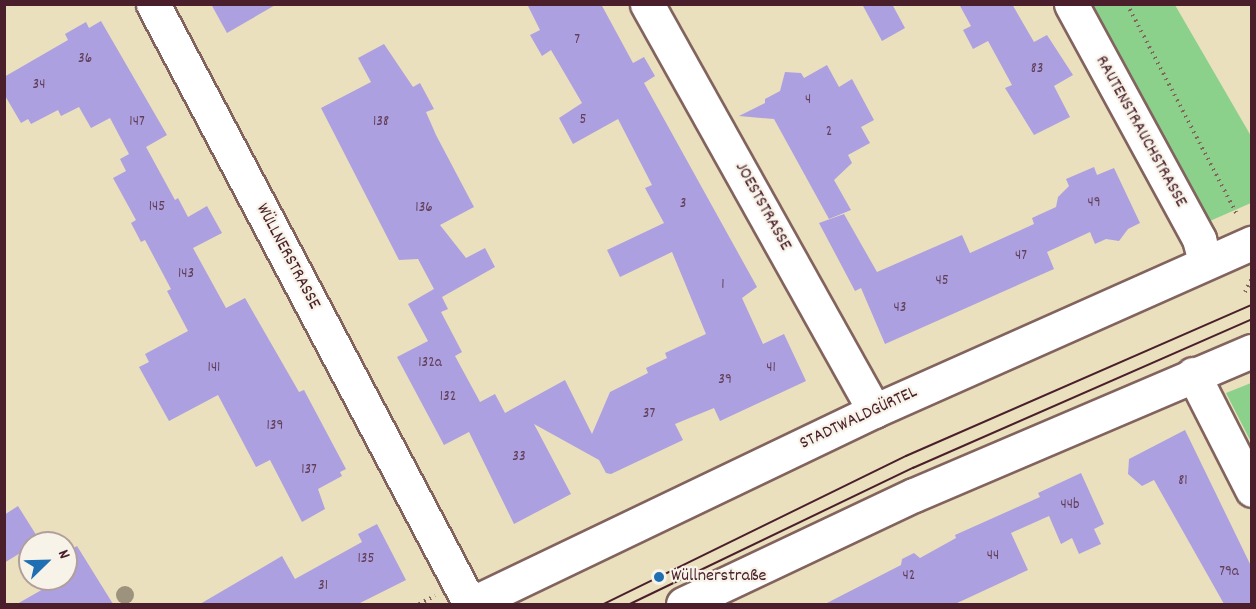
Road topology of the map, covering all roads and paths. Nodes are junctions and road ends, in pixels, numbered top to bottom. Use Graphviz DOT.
graph roads {
  1 [pos="153,4"];
  2 [pos="647,4"];
  3 [pos="1071,4"];
  4 [pos="1126,4"];
  5 [pos="1246,233"];
  6 [pos="1205,261"];
  7 [pos="1251,278"];
  8 [pos="1251,289"];
  9 [pos="1251,351"];
  10 [pos="1193,374"];
  11 [pos="874,411"];
  12 [pos="1251,490"];
  13 [pos="471,604"];
  14 [pos="683,604"];
  1 -- 13 [label="street, WÜLLNERSTRASSE"];
  2 -- 11 [label="street, JOESTSTRASSE"];
  3 -- 6 [label="street, RAUTENSTRAUCHSTRASSE"];
  4 -- 5 [label="path"];
  5 -- 6 [label="street, STADTWALDGÜRTEL"];
  6 -- 11 [label="street, STADTWALDGÜRTEL"];
  7 -- 8 [label="path"];
  9 -- 10 [label="street"];
  10 -- 12 [label="street"];
  10 -- 14 [label="street"];
  11 -- 13 [label="street, STADTWALDGÜRTEL"];
}
